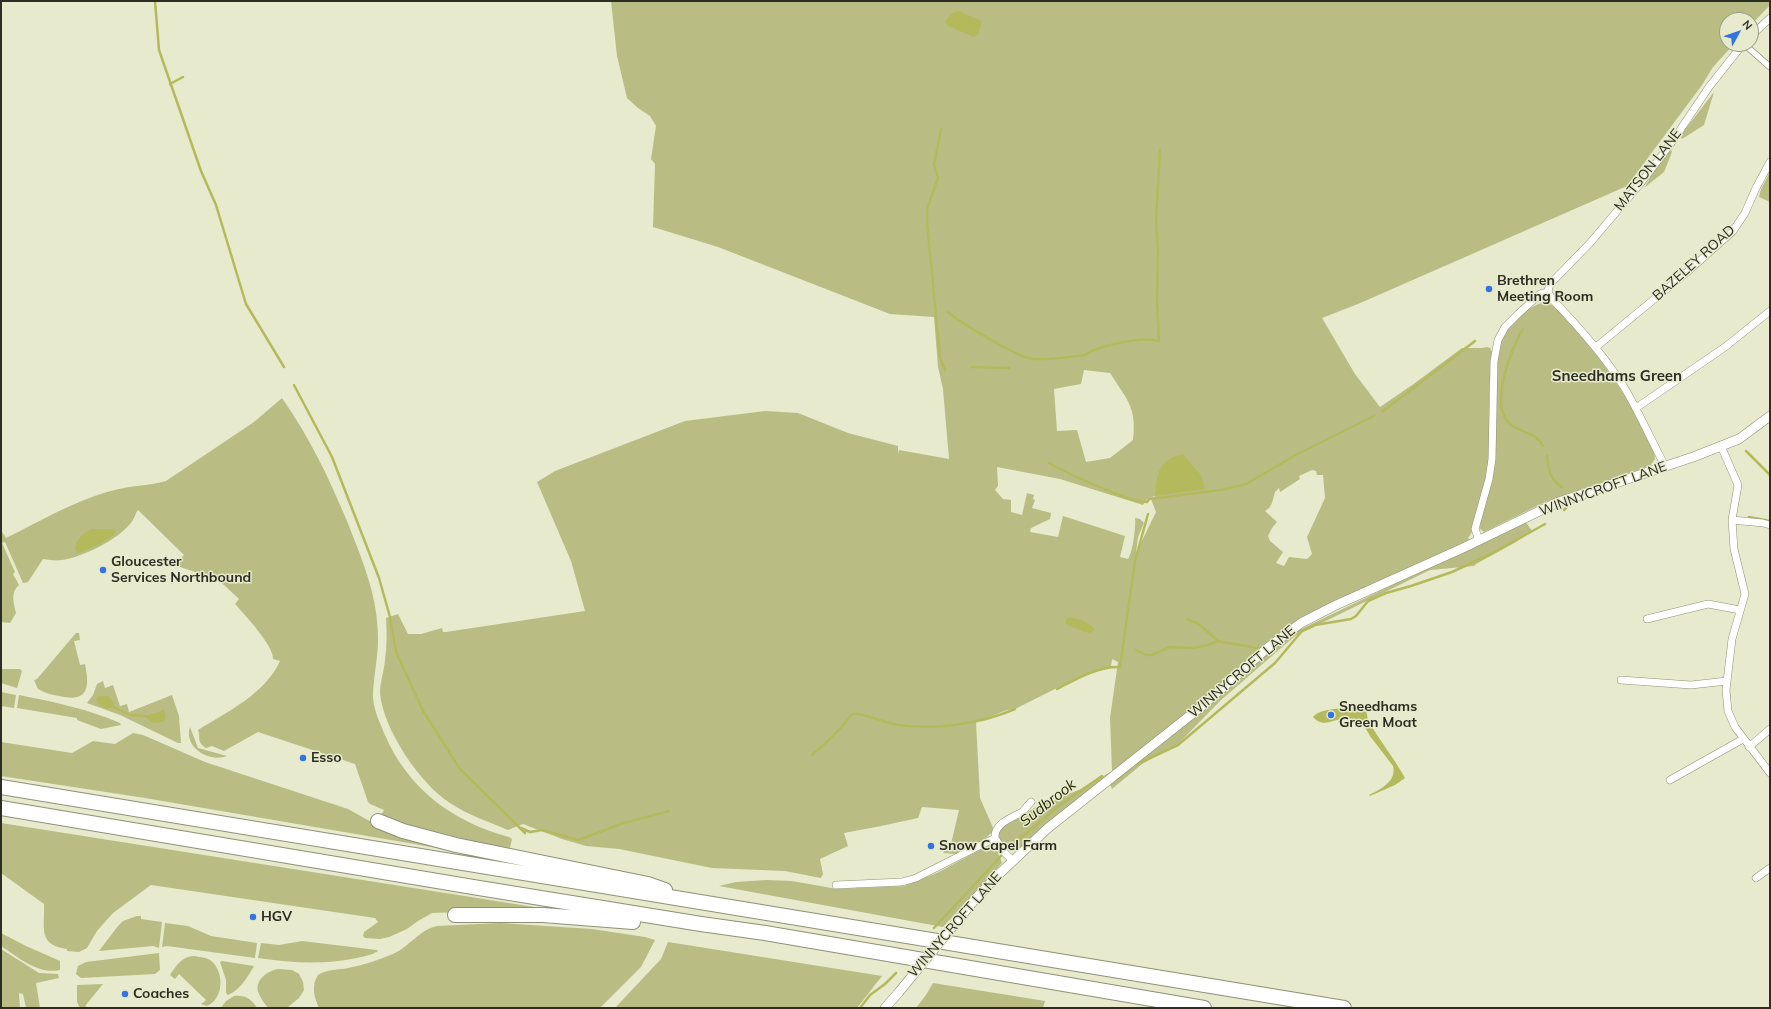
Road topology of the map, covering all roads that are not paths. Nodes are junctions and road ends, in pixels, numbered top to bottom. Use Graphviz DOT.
graph roads {
  1 [pos="1770,18"];
  2 [pos="1759,28"];
  3 [pos="1737,52"];
  4 [pos="1752,52"];
  5 [pos="1770,67"];
  6 [pos="1770,162"];
  7 [pos="1548,292"];
  8 [pos="1770,311"];
  9 [pos="1596,347"];
  10 [pos="1636,408"];
  11 [pos="1770,416"];
  12 [pos="1721,446"];
  13 [pos="1665,466"];
  14 [pos="1732,520"];
  15 [pos="1770,525"];
  16 [pos="1479,540"];
  17 [pos="1740,610"];
  18 [pos="1647,619"];
  19 [pos="1621,680"];
  20 [pos="1727,681"];
  21 [pos="1770,729"];
  22 [pos="1743,739"];
  23 [pos="1749,747"];
  24 [pos="1770,773"];
  25 [pos="1670,780"];
  26 [pos="1,787"];
  27 [pos="1031,802"];
  28 [pos="1,808"];
  29 [pos="378,821"];
  30 [pos="995,838"];
  31 [pos="1012,861"];
  32 [pos="1770,868"];
  33 [pos="1756,878"];
  34 [pos="836,885"];
  35 [pos="704,903"];
  36 [pos="455,914"];
  37 [pos="701,924"];
  38 [pos="885,1008"];
  39 [pos="1204,1008"];
  40 [pos="1344,1008"];
  1 -- 2 [label="street"];
  3 -- 7 [label="street, MATSON LANE"];
  4 -- 5 [label="street"];
  6 -- 9 [label="street, BAZELEY ROAD"];
  7 -- 9 [label="street"];
  7 -- 16 [label="street"];
  8 -- 10 [label="street"];
  9 -- 10 [label="street"];
  10 -- 13 [label="street"];
  11 -- 12 [label="street, WINNYCROFT LANE"];
  12 -- 13 [label="street, WINNYCROFT LANE"];
  12 -- 14 [label="street"];
  13 -- 16 [label="street, WINNYCROFT LANE"];
  14 -- 15 [label="street"];
  14 -- 17 [label="street"];
  16 -- 31 [label="street, WINNYCROFT LANE"];
  17 -- 18 [label="street"];
  17 -- 20 [label="street"];
  19 -- 20 [label="street"];
  20 -- 22 [label="street"];
  21 -- 23 [label="street"];
  22 -- 23 [label="street"];
  22 -- 25 [label="street"];
  23 -- 24 [label="street"];
  26 -- 35 [label="highway"];
  27 -- 30 [label="street"];
  28 -- 37 [label="highway"];
  29 -- 35 [label="highway"];
  30 -- 31 [label="street"];
  30 -- 34 [label="street"];
  31 -- 38 [label="street, WINNYCROFT LANE, bridge"];
  32 -- 33 [label="street"];
  35 -- 40 [label="highway"];
  36 -- 37 [label="highway"];
  37 -- 39 [label="highway"];
}
